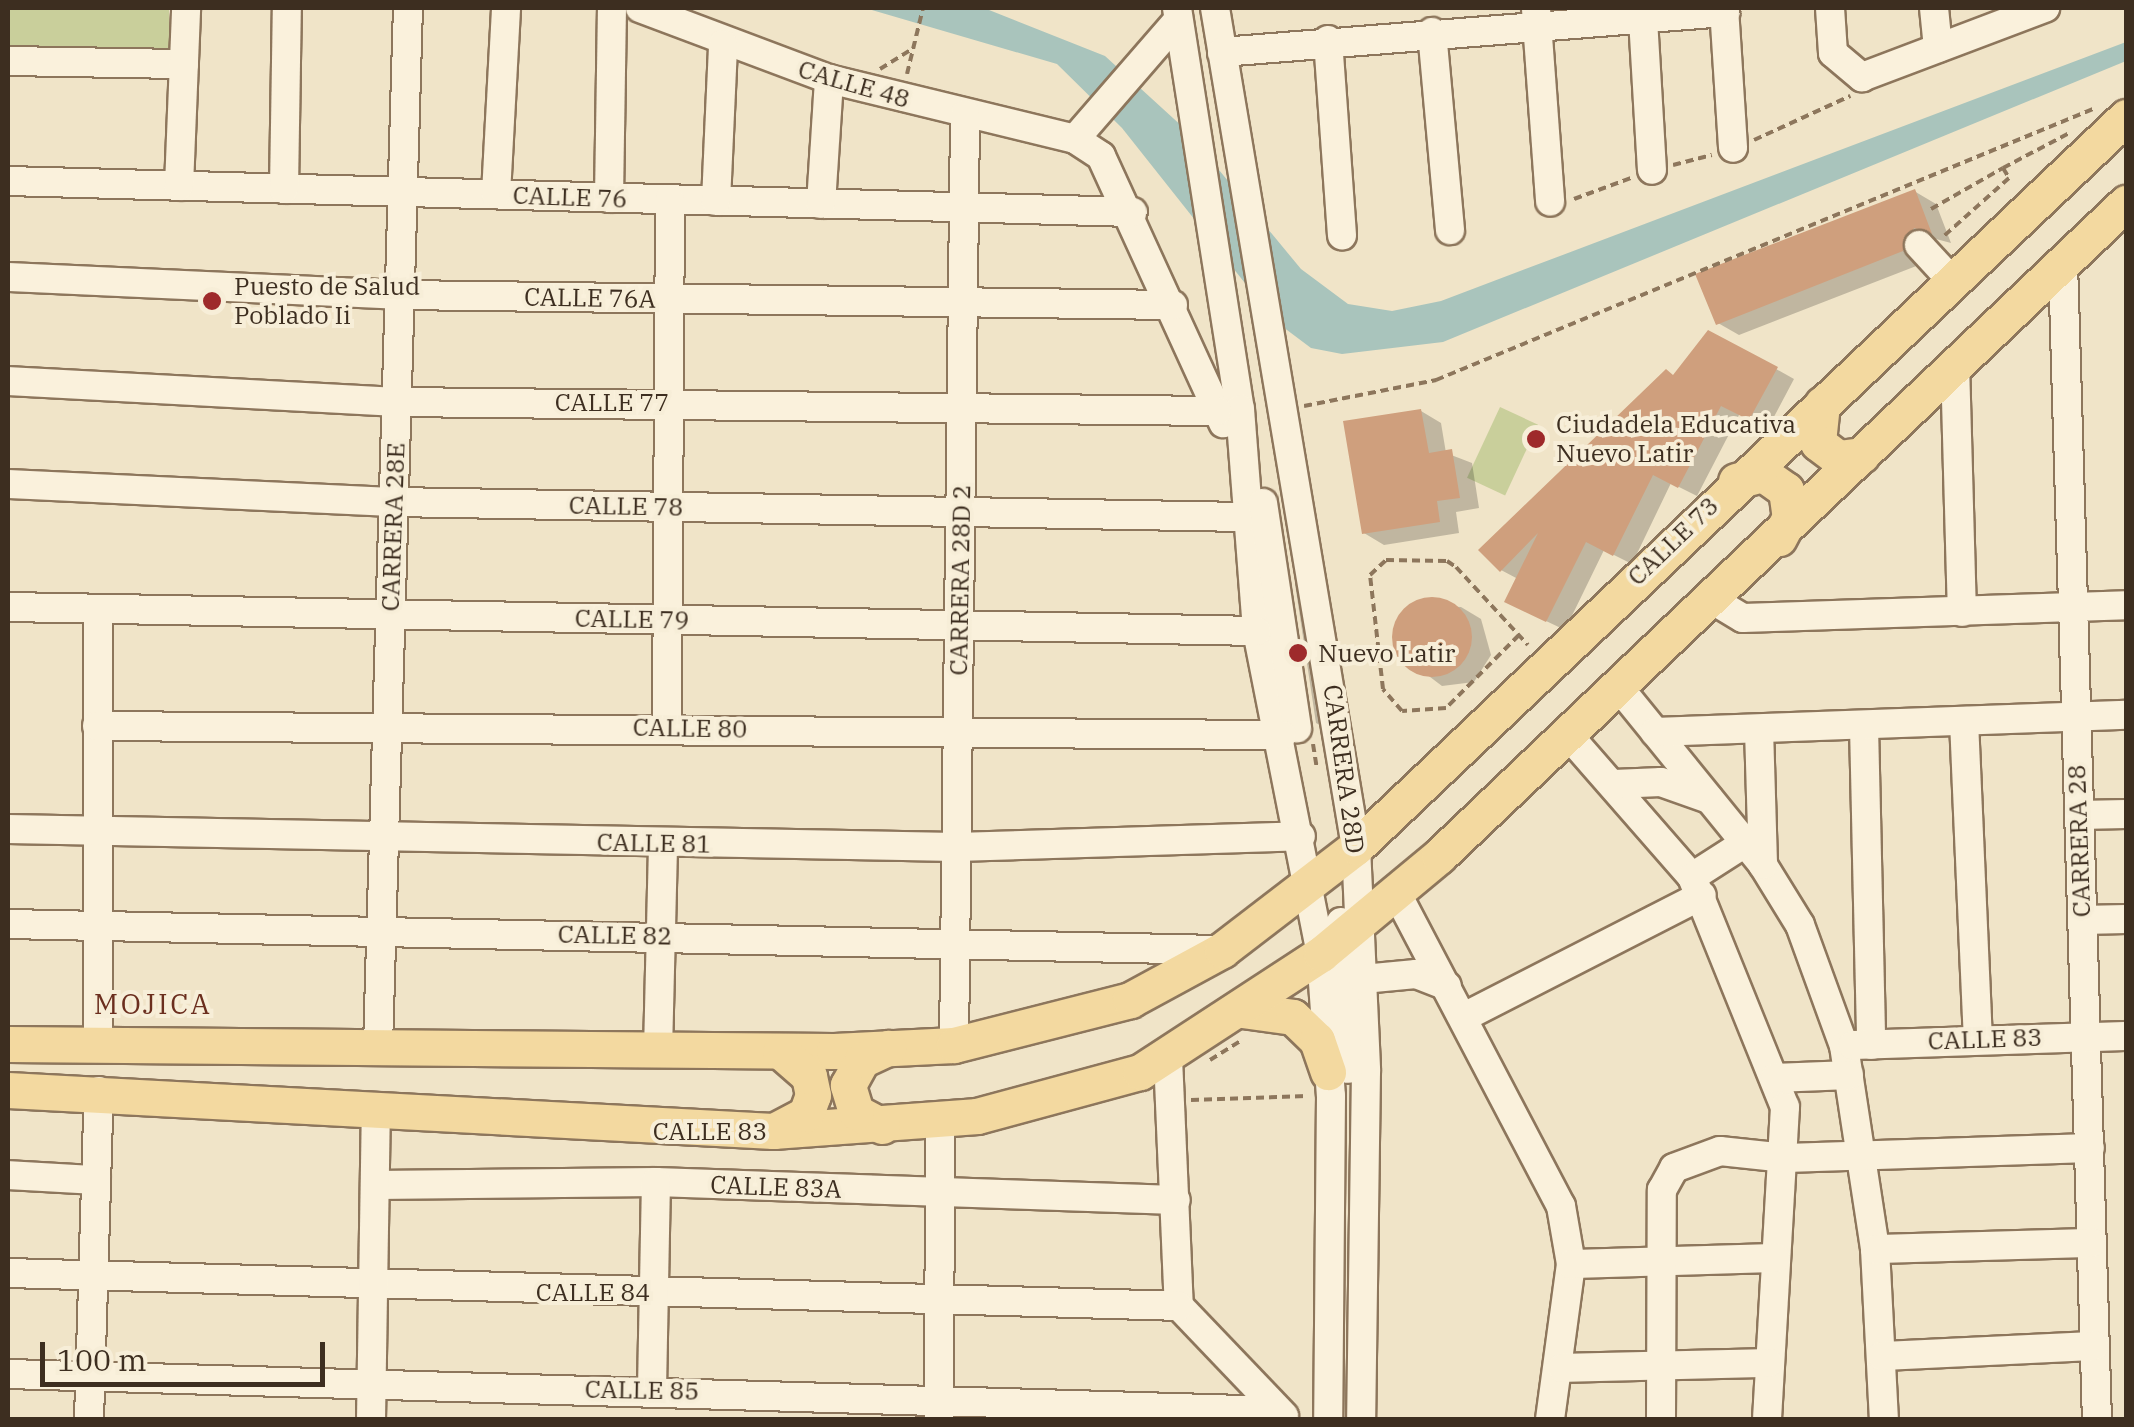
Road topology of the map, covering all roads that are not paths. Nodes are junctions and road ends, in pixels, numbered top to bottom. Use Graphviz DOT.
graph roads {
  1 [pos="186,8"];
  2 [pos="287,8"];
  3 [pos="408,8"];
  4 [pos="506,8"];
  5 [pos="612,8"];
  6 [pos="640,8"];
  7 [pos="1215,8"];
  8 [pos="1830,8"];
  9 [pos="1934,8"];
  10 [pos="2038,9"];
  11 [pos="1724,10"];
  12 [pos="1187,11"];
  13 [pos="1536,17"];
  14 [pos="1643,18"];
  15 [pos="1432,32"];
  16 [pos="1328,40"];
  17 [pos="723,44"];
  18 [pos="1938,48"];
  19 [pos="1222,52"];
  20 [pos="8,62"];
  21 [pos="184,64"];
  22 [pos="829,78"];
  23 [pos="1211,102"];
  24 [pos="2117,110"];
  25 [pos="965,114"];
  26 [pos="1075,139"];
  27 [pos="1732,148"];
  28 [pos="1652,170"];
  29 [pos="8,181"];
  30 [pos="179,186"];
  31 [pos="284,189"];
  32 [pos="402,192"];
  33 [pos="496,194"];
  34 [pos="609,198"];
  35 [pos="670,200"];
  36 [pos="716,201"];
  37 [pos="1550,201"];
  38 [pos="2126,203"];
  39 [pos="821,204"];
  40 [pos="964,207"];
  41 [pos="1134,212"];
  42 [pos="1450,230"];
  43 [pos="1342,236"];
  44 [pos="1929,245"];
  45 [pos="2063,263"];
  46 [pos="8,277"];
  47 [pos="1954,283"];
  48 [pos="400,295"];
  49 [pos="670,300"];
  50 [pos="1230,301"];
  51 [pos="963,305"];
  52 [pos="1173,305"];
  53 [pos="1265,339"];
  54 [pos="1954,364"];
  55 [pos="8,381"];
  56 [pos="397,402"];
  57 [pos="666,402"];
  58 [pos="962,402"];
  59 [pos="1822,404"];
  60 [pos="1217,411"];
  61 [pos="1862,455"];
  62 [pos="1247,468"];
  63 [pos="1736,481"];
  64 [pos="8,484"];
  65 [pos="394,502"];
  66 [pos="666,506"];
  67 [pos="960,512"];
  68 [pos="1246,517"];
  69 [pos="1776,543"];
  70 [pos="1716,602"];
  71 [pos="2126,605"];
  72 [pos="8,607"];
  73 [pos="98,608"];
  74 [pos="2072,608"];
  75 [pos="1962,612"];
  76 [pos="391,614"];
  77 [pos="665,620"];
  78 [pos="959,625"];
  79 [pos="1257,631"];
  80 [pos="1621,690"];
  81 [pos="2126,715"];
  82 [pos="2076,716"];
  83 [pos="1964,720"];
  84 [pos="388,724"];
  85 [pos="98,726"];
  86 [pos="1864,726"];
  87 [pos="667,728"];
  88 [pos="1759,729"];
  89 [pos="958,732"];
  90 [pos="1656,732"];
  91 [pos="1282,735"];
  92 [pos="1569,736"];
  93 [pos="1614,784"];
  94 [pos="1710,799"];
  95 [pos="2078,814"];
  96 [pos="2126,814"];
  97 [pos="8,829"];
  98 [pos="98,836"];
  99 [pos="1301,836"];
  100 [pos="384,840"];
  101 [pos="663,843"];
  102 [pos="956,847"];
  103 [pos="1754,854"];
  104 [pos="1333,866"];
  105 [pos="1697,886"];
  106 [pos="1396,892"];
  107 [pos="2126,919"];
  108 [pos="2082,920"];
  109 [pos="8,924"];
  110 [pos="98,928"];
  111 [pos="382,932"];
  112 [pos="661,935"];
  113 [pos="1341,937"];
  114 [pos="955,946"];
  115 [pos="1222,950"];
  116 [pos="1363,979"];
  117 [pos="1447,986"];
  118 [pos="1242,1010"];
  119 [pos="1464,1017"];
  120 [pos="2088,1036"];
  121 [pos="2126,1036"];
  122 [pos="1978,1038"];
  123 [pos="8,1044"];
  124 [pos="1858,1045"];
  125 [pos="98,1046"];
  126 [pos="954,1046"];
  127 [pos="378,1047"];
  128 [pos="889,1048"];
  129 [pos="658,1051"];
  130 [pos="780,1051"];
  131 [pos="1168,1058"];
  132 [pos="1849,1075"];
  133 [pos="1775,1078"];
  134 [pos="1330,1084"];
  135 [pos="8,1090"];
  136 [pos="99,1092"];
  137 [pos="376,1110"];
  138 [pos="940,1120"];
  139 [pos="882,1126"];
  140 [pos="774,1131"];
  141 [pos="2090,1148"];
  142 [pos="1860,1152"];
  143 [pos="1786,1158"];
  144 [pos="8,1175"];
  145 [pos="96,1180"];
  146 [pos="656,1182"];
  147 [pos="376,1185"];
  148 [pos="939,1194"];
  149 [pos="1176,1200"];
  150 [pos="2091,1243"];
  151 [pos="1875,1249"];
  152 [pos="1776,1258"];
  153 [pos="1661,1262"];
  154 [pos="1571,1264"];
  155 [pos="8,1274"];
  156 [pos="94,1276"];
  157 [pos="373,1290"];
  158 [pos="653,1292"];
  159 [pos="941,1296"];
  160 [pos="1179,1306"];
  161 [pos="2094,1346"];
  162 [pos="1882,1356"];
  163 [pos="1768,1363"];
  164 [pos="1562,1368"];
  165 [pos="1662,1368"];
  166 [pos="8,1374"];
  167 [pos="90,1378"];
  168 [pos="372,1386"];
  169 [pos="652,1390"];
  170 [pos="939,1409"];
  171 [pos="1283,1415"];
  172 [pos="89,1420"];
  173 [pos="371,1420"];
  174 [pos="1328,1420"];
  175 [pos="1344,1420"];
  176 [pos="1362,1420"];
  177 [pos="1550,1420"];
  178 [pos="1661,1420"];
  179 [pos="1767,1420"];
  180 [pos="1884,1420"];
  181 [pos="2097,1420"];
  1 -- 21 [label="street"];
  2 -- 31 [label="street"];
  3 -- 32 [label="street, CARRERA 28E"];
  4 -- 33 [label="street"];
  5 -- 34 [label="street"];
  6 -- 17 [label="street, CALLE 48"];
  7 -- 19 [label="street, CARRERA 28D"];
  8 -- 18 [label="street"];
  9 -- 18 [label="street"];
  10 -- 18 [label="street"];
  11 -- 14 [label="street"];
  11 -- 27 [label="street"];
  12 -- 23 [label="street, CARRERA 28D"];
  12 -- 23 [label="street"];
  12 -- 26 [label="street"];
  13 -- 14 [label="street"];
  13 -- 15 [label="street"];
  13 -- 37 [label="street"];
  14 -- 28 [label="street"];
  15 -- 16 [label="street"];
  15 -- 42 [label="street"];
  16 -- 19 [label="street"];
  16 -- 43 [label="street"];
  17 -- 22 [label="street, CALLE 48"];
  17 -- 36 [label="street"];
  19 -- 23 [label="street, CARRERA 28D"];
  20 -- 21 [label="street"];
  21 -- 30 [label="street"];
  22 -- 25 [label="street, CALLE 48"];
  22 -- 39 [label="street"];
  23 -- 50 [label="street, CARRERA 28D"];
  23 -- 53 [label="street, CARRERA 28D"];
  24 -- 47 [label="main road, CALLE 73"];
  25 -- 26 [label="street, CALLE 48"];
  25 -- 40 [label="street, CARRERA 28D 2"];
  26 -- 41 [label="street, CARRERA 28D"];
  29 -- 30 [label="street, CALLE 76"];
  30 -- 31 [label="street, CALLE 76"];
  31 -- 32 [label="street, CALLE 76"];
  32 -- 33 [label="street, CALLE 76"];
  32 -- 48 [label="street, CARRERA 28E"];
  33 -- 34 [label="street, CALLE 76"];
  34 -- 35 [label="street, CALLE 76"];
  35 -- 36 [label="street, CALLE 76"];
  35 -- 49 [label="street"];
  36 -- 39 [label="street, CALLE 76"];
  38 -- 45 [label="main road"];
  39 -- 40 [label="street, CALLE 76"];
  40 -- 41 [label="street, CALLE 76"];
  40 -- 51 [label="street, CARRERA 28D 2"];
  41 -- 52 [label="street, CARRERA 28D"];
  44 -- 47 [label="street"];
  45 -- 54 [label="main road"];
  45 -- 74 [label="street, CARRERA 28"];
  46 -- 48 [label="street, CALLE 76A"];
  47 -- 59 [label="main road, CALLE 73"];
  48 -- 49 [label="street, CALLE 76A"];
  48 -- 56 [label="street, CARRERA 28E"];
  49 -- 51 [label="street, CALLE 76A"];
  49 -- 57 [label="street"];
  50 -- 62 [label="street, CARRERA 28D"];
  50 -- 104 [label="street"];
  51 -- 52 [label="street, CALLE 76A"];
  51 -- 58 [label="street, CARRERA 28D 2"];
  52 -- 60 [label="street, CARRERA 28D"];
  53 -- 104 [label="street, CARRERA 28D"];
  53 -- 104 [label="street"];
  54 -- 61 [label="main road"];
  54 -- 75 [label="street"];
  55 -- 56 [label="street, CALLE 77"];
  56 -- 57 [label="street, CALLE 77"];
  56 -- 65 [label="street, CARRERA 28E"];
  57 -- 58 [label="street, CALLE 77"];
  57 -- 66 [label="street"];
  58 -- 60 [label="street, CALLE 77"];
  58 -- 67 [label="street, CARRERA 28D 2"];
  59 -- 61 [label="main road"];
  59 -- 63 [label="main road, CALLE 73"];
  60 -- 62 [label="street, CARRERA 28D"];
  61 -- 69 [label="main road"];
  62 -- 68 [label="street, CARRERA 28D"];
  63 -- 69 [label="main road"];
  63 -- 104 [label="main road, CALLE 73"];
  64 -- 65 [label="street, CALLE 78"];
  65 -- 66 [label="street, CALLE 78"];
  65 -- 76 [label="street, CARRERA 28E"];
  66 -- 67 [label="street, CALLE 78"];
  66 -- 77 [label="street"];
  67 -- 68 [label="street, CALLE 78"];
  67 -- 78 [label="street, CARRERA 28D 2"];
  68 -- 79 [label="street, CARRERA 28D"];
  69 -- 70 [label="main road"];
  70 -- 75 [label="street"];
  70 -- 80 [label="main road"];
  71 -- 74 [label="street"];
  72 -- 73 [label="street, CALLE 79"];
  73 -- 76 [label="street, CALLE 79"];
  73 -- 85 [label="street"];
  74 -- 75 [label="street"];
  74 -- 82 [label="street, CARRERA 28"];
  76 -- 77 [label="street, CALLE 79"];
  76 -- 84 [label="street, CARRERA 28E"];
  77 -- 78 [label="street, CALLE 79"];
  77 -- 87 [label="street"];
  78 -- 79 [label="street, CALLE 79"];
  78 -- 89 [label="street, CARRERA 28D 2"];
  79 -- 91 [label="street, CARRERA 28D"];
  80 -- 90 [label="street"];
  80 -- 92 [label="main road"];
  81 -- 82 [label="street"];
  82 -- 83 [label="street"];
  82 -- 95 [label="street, CARRERA 28"];
  83 -- 86 [label="street"];
  83 -- 122 [label="street"];
  84 -- 85 [label="street, CALLE 80"];
  84 -- 87 [label="street, CALLE 80"];
  84 -- 100 [label="street, CARRERA 28E"];
  85 -- 98 [label="street"];
  86 -- 88 [label="street"];
  86 -- 124 [label="street"];
  87 -- 89 [label="street, CALLE 80"];
  88 -- 90 [label="street"];
  88 -- 103 [label="street"];
  89 -- 91 [label="street, CALLE 80"];
  89 -- 102 [label="street, CARRERA 28D 2"];
  90 -- 94 [label="street"];
  91 -- 99 [label="street, CARRERA 28D"];
  92 -- 93 [label="street"];
  92 -- 106 [label="main road"];
  93 -- 94 [label="street"];
  93 -- 105 [label="street"];
  94 -- 103 [label="street"];
  95 -- 96 [label="street"];
  95 -- 108 [label="street, CARRERA 28"];
  97 -- 98 [label="street, CALLE 81"];
  98 -- 100 [label="street, CALLE 81"];
  98 -- 110 [label="street"];
  99 -- 102 [label="street, CALLE 81"];
  99 -- 104 [label="street, CARRERA 28D"];
  100 -- 101 [label="street, CALLE 81"];
  100 -- 111 [label="street, CARRERA 28E"];
  101 -- 102 [label="street, CALLE 81"];
  101 -- 112 [label="street"];
  102 -- 114 [label="street, CARRERA 28D 2"];
  103 -- 105 [label="street"];
  103 -- 124 [label="street"];
  104 -- 113 [label="street, CARRERA 28D"];
  104 -- 113 [label="street, CARRERA 28D"];
  104 -- 115 [label="main road"];
  105 -- 119 [label="street"];
  105 -- 133 [label="street"];
  106 -- 113 [label="main road"];
  106 -- 117 [label="street"];
  107 -- 108 [label="street"];
  108 -- 120 [label="street, CARRERA 28"];
  109 -- 110 [label="street, CALLE 82"];
  110 -- 111 [label="street, CALLE 82"];
  110 -- 125 [label="street"];
  111 -- 112 [label="street, CALLE 82"];
  111 -- 127 [label="street, CARRERA 28E"];
  112 -- 114 [label="street, CALLE 82"];
  112 -- 129 [label="street"];
  113 -- 116 [label="street, CARRERA 28D"];
  113 -- 118 [label="main road, CALLE 83"];
  113 -- 134 [label="street, CARRERA 28D"];
  113 -- 175 [label="street"];
  114 -- 115 [label="street, CALLE 82"];
  114 -- 126 [label="street, CARRERA 28D 2"];
  115 -- 126 [label="main road"];
  116 -- 117 [label="street"];
  116 -- 176 [label="street, CARRERA 28D"];
  117 -- 119 [label="street"];
  118 -- 131 [label="main road, CALLE 83"];
  118 -- 134 [label="main road"];
  119 -- 154 [label="street"];
  120 -- 121 [label="street, CALLE 83"];
  120 -- 122 [label="street, CALLE 83"];
  120 -- 141 [label="street, CARRERA 28"];
  122 -- 124 [label="street, CALLE 83"];
  123 -- 125 [label="main road"];
  124 -- 132 [label="street"];
  125 -- 127 [label="main road"];
  126 -- 128 [label="main road"];
  127 -- 129 [label="main road"];
  128 -- 130 [label="main road"];
  128 -- 139 [label="main road"];
  129 -- 130 [label="main road"];
  130 -- 140 [label="main road"];
  131 -- 138 [label="main road, CALLE 83"];
  131 -- 149 [label="street"];
  132 -- 133 [label="street"];
  132 -- 142 [label="street"];
  133 -- 143 [label="street"];
  134 -- 174 [label="street, CARRERA 28D"];
  135 -- 136 [label="main road, CALLE 83"];
  136 -- 137 [label="main road, CALLE 83"];
  136 -- 145 [label="street"];
  137 -- 140 [label="main road, CALLE 83"];
  137 -- 147 [label="street"];
  138 -- 139 [label="main road, CALLE 83"];
  138 -- 148 [label="street"];
  139 -- 140 [label="main road, CALLE 83"];
  141 -- 142 [label="street"];
  141 -- 150 [label="street, CARRERA 28"];
  142 -- 143 [label="street"];
  142 -- 151 [label="street"];
  143 -- 152 [label="street"];
  143 -- 153 [label="street"];
  144 -- 145 [label="street"];
  145 -- 156 [label="street"];
  146 -- 147 [label="street, CALLE 83A"];
  146 -- 148 [label="street, CALLE 83A"];
  146 -- 158 [label="street"];
  147 -- 157 [label="street"];
  148 -- 149 [label="street, CALLE 83A"];
  148 -- 159 [label="street"];
  149 -- 160 [label="street"];
  150 -- 151 [label="street"];
  150 -- 161 [label="street, CARRERA 28"];
  151 -- 162 [label="street"];
  152 -- 153 [label="street"];
  152 -- 163 [label="street"];
  153 -- 154 [label="street"];
  153 -- 165 [label="street"];
  154 -- 164 [label="street"];
  155 -- 156 [label="street, CALLE 84"];
  156 -- 157 [label="street, CALLE 84"];
  156 -- 167 [label="street"];
  157 -- 158 [label="street, CALLE 84"];
  157 -- 168 [label="street"];
  158 -- 159 [label="street, CALLE 84"];
  158 -- 169 [label="street"];
  159 -- 160 [label="street, CALLE 84"];
  159 -- 170 [label="street"];
  160 -- 171 [label="street"];
  161 -- 162 [label="street"];
  161 -- 181 [label="street, CARRERA 28"];
  162 -- 180 [label="street"];
  163 -- 165 [label="street"];
  163 -- 179 [label="street"];
  164 -- 165 [label="street"];
  164 -- 177 [label="street"];
  165 -- 178 [label="street"];
  166 -- 167 [label="street, CALLE 85"];
  167 -- 168 [label="street, CALLE 85"];
  167 -- 172 [label="street"];
  168 -- 169 [label="street, CALLE 85"];
  168 -- 173 [label="street"];
  169 -- 170 [label="street, CALLE 85"];
  170 -- 171 [label="street, CALLE 85"];
}
